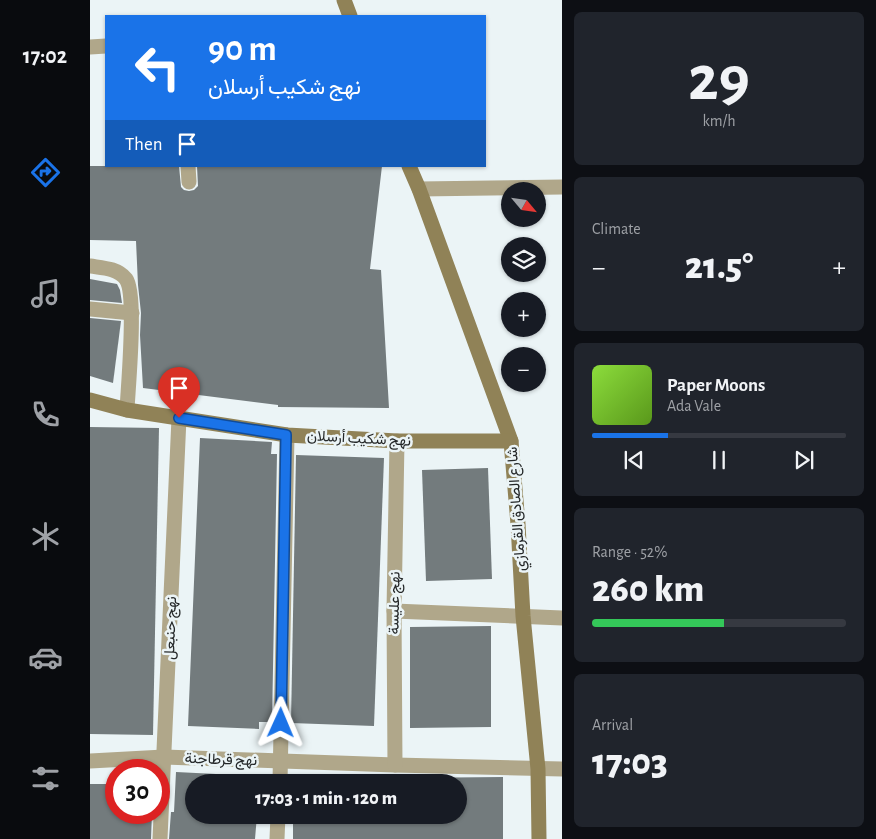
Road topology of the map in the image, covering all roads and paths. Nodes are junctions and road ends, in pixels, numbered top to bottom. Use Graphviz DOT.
graph roads {
  1 [pos="344,0"];
  2 [pos="350,15"];
  3 [pos="105,46"];
  4 [pos="90,47"];
  5 [pos="188,167"];
  6 [pos="409,167"];
  7 [pos="189,182"];
  8 [pos="562,187"];
  9 [pos="419,189"];
  10 [pos="90,266"];
  11 [pos="90,309"];
  12 [pos="132,313"];
  13 [pos="90,400"];
  14 [pos="127,410"];
  15 [pos="179,418"];
  16 [pos="286,435"];
  17 [pos="397,441"];
  18 [pos="511,441"];
  19 [pos="394,611"];
  20 [pos="523,616"];
  21 [pos="562,618"];
  22 [pos="164,756"];
  23 [pos="90,761"];
  24 [pos="280,761"];
  25 [pos="395,765"];
  26 [pos="538,769"];
  27 [pos="562,769"];
  28 [pos="280,774"];
  29 [pos="278,824"];
  30 [pos="160,839"];
  31 [pos="277,839"];
  32 [pos="539,839"];
  1 -- 2 [label="main road"];
  3 -- 4 [label="street"];
  5 -- 7 [label="street"];
  6 -- 9 [label="main road, شارع الصادق القرمازي"];
  8 -- 9 [label="street"];
  9 -- 18 [label="main road, شارع الصادق القرمازي"];
  10 -- 12 [label="street"];
  11 -- 12 [label="street"];
  12 -- 14 [label="street"];
  13 -- 14 [label="main road, نهج شكيب أرسلان"];
  14 -- 15 [label="main road, نهج شكيب أرسلان"];
  15 -- 16 [label="main road, نهج شكيب أرسلان"];
  15 -- 22 [label="street, نهج حنبعل"];
  16 -- 17 [label="main road, نهج شكيب أرسلان"];
  16 -- 24 [label="street"];
  17 -- 18 [label="main road, نهج شكيب أرسلان"];
  17 -- 19 [label="street, نهج عليسة"];
  18 -- 20 [label="main road, شارع الصادق القرمازي"];
  19 -- 20 [label="street"];
  19 -- 25 [label="street, نهج عليسة"];
  20 -- 21 [label="street"];
  20 -- 26 [label="main road, شارع الصادق القرمازي"];
  22 -- 23 [label="street, نهج قرطاجنة"];
  22 -- 24 [label="street, نهج قرطاجنة"];
  22 -- 30 [label="street, نهج حنبعل"];
  24 -- 25 [label="street, نهج قرطاجنة"];
  24 -- 28 [label="street"];
  25 -- 26 [label="street, نهج قرطاجنة"];
  26 -- 27 [label="street, نهج قرطاجنة"];
  26 -- 32 [label="main road, شارع الصادق القرمازي"];
  29 -- 31 [label="street"];
}
